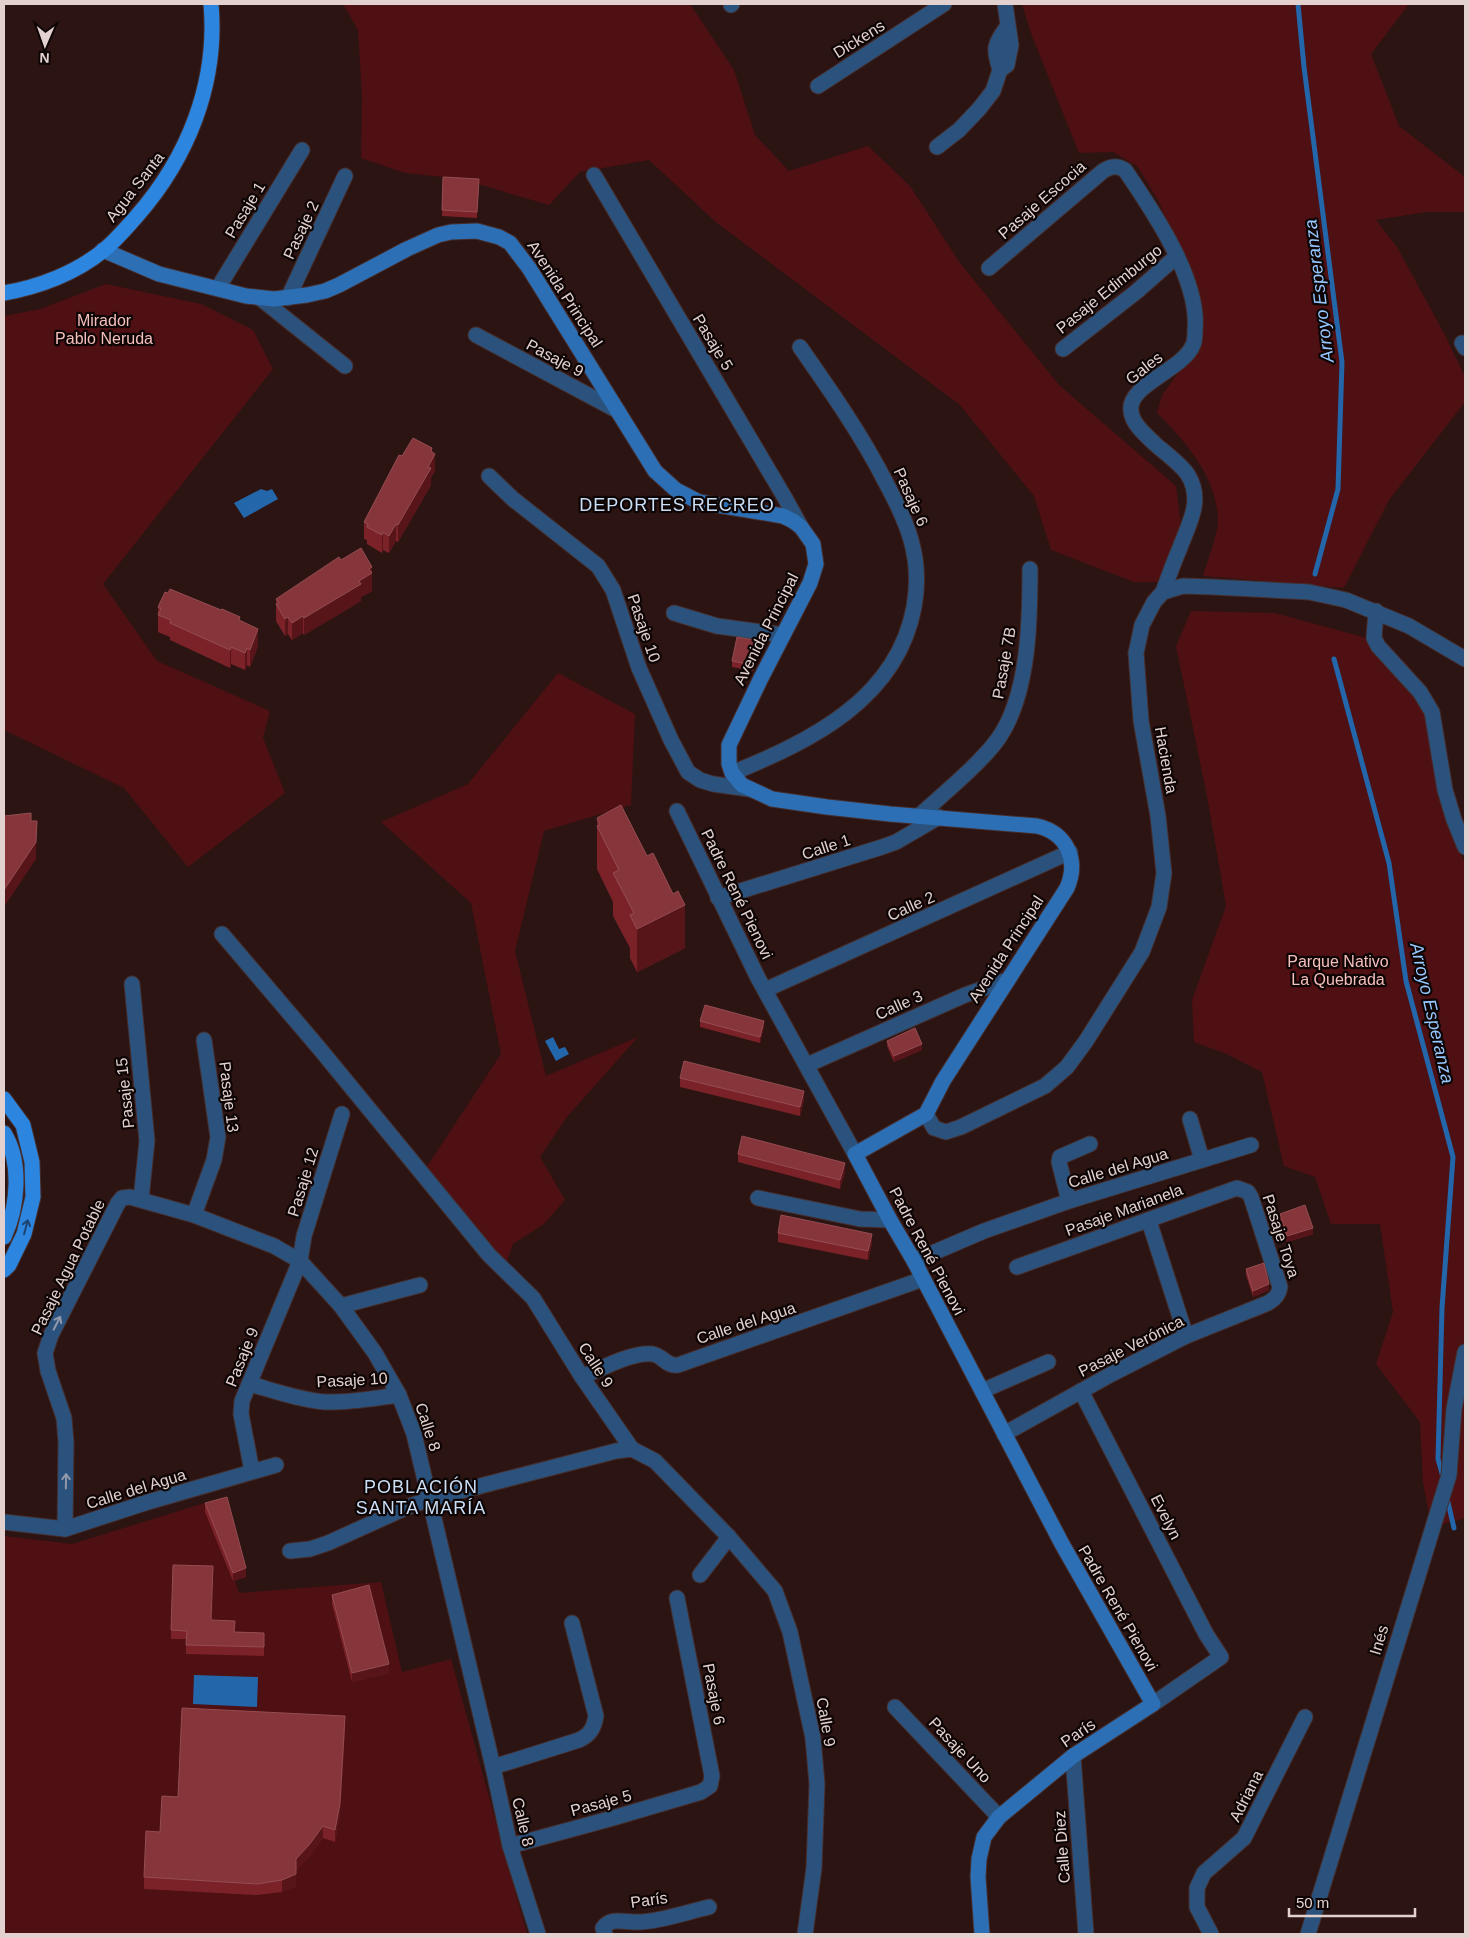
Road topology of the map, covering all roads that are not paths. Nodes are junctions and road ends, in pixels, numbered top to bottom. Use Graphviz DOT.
graph roads {
  1 [pos="210,4"];
  2 [pos="944,4"];
  3 [pos="1005,4"];
  4 [pos="818,86"];
  5 [pos="936,147"];
  6 [pos="302,150"];
  7 [pos="1120,167"];
  8 [pos="594,175"];
  9 [pos="345,176"];
  10 [pos="104,250"];
  11 [pos="1177,256"];
  12 [pos="989,268"];
  13 [pos="218,288"];
  14 [pos="4,294"];
  15 [pos="260,298"];
  16 [pos="288,298"];
  17 [pos="476,335"];
  18 [pos="800,347"];
  19 [pos="1063,349"];
  20 [pos="345,366"];
  21 [pos="618,411"];
  22 [pos="489,476"];
  23 [pos="801,527"];
  24 [pos="1030,569"];
  25 [pos="1163,592"];
  26 [pos="1376,611"];
  27 [pos="674,613"];
  28 [pos="782,634"];
  29 [pos="1465,659"];
  30 [pos="732,773"];
  31 [pos="749,789"];
  32 [pos="677,811"];
  33 [pos="919,816"];
  34 [pos="939,817"];
  35 [pos="1465,847"];
  36 [pos="1070,852"];
  37 [pos="718,898"];
  38 [pos="222,934"];
  39 [pos="1007,980"];
  40 [pos="132,984"];
  41 [pos="765,990"];
  42 [pos="204,1040"];
  43 [pos="807,1065"];
  44 [pos="4,1099"];
  45 [pos="342,1114"];
  46 [pos="926,1114"];
  47 [pos="1190,1119"];
  48 [pos="4,1133"];
  49 [pos="1090,1144"];
  50 [pos="1250,1145"];
  51 [pos="855,1154"];
  52 [pos="1202,1160"];
  53 [pos="1243,1189"];
  54 [pos="122,1198"];
  55 [pos="758,1198"];
  56 [pos="141,1199"];
  57 [pos="1069,1201"];
  58 [pos="194,1215"];
  59 [pos="890,1220"];
  60 [pos="1149,1221"];
  61 [pos="4,1236"];
  62 [pos="300,1261"];
  63 [pos="914,1261"];
  64 [pos="1017,1267"];
  65 [pos="4,1270"];
  66 [pos="923,1279"];
  67 [pos="420,1284"];
  68 [pos="1277,1296"];
  69 [pos="341,1306"];
  70 [pos="1186,1336"];
  71 [pos="1465,1352"];
  72 [pos="1048,1362"];
  73 [pos="582,1377"];
  74 [pos="250,1384"];
  75 [pos="982,1391"];
  76 [pos="1081,1391"];
  77 [pos="399,1395"];
  78 [pos="1004,1434"];
  79 [pos="632,1449"];
  80 [pos="276,1465"];
  81 [pos="252,1471"];
  82 [pos="430,1499"];
  83 [pos="4,1522"];
  84 [pos="65,1529"];
  85 [pos="729,1537"];
  86 [pos="290,1551"];
  87 [pos="700,1575"];
  88 [pos="677,1598"];
  89 [pos="572,1623"];
  90 [pos="1221,1658"];
  91 [pos="1153,1704"];
  92 [pos="896,1707"];
  93 [pos="1306,1717"];
  94 [pos="1073,1756"];
  95 [pos="493,1767"];
  96 [pos="701,1792"];
  97 [pos="999,1817"];
  98 [pos="510,1846"];
  99 [pos="709,1907"];
  100 [pos="538,1934"];
  101 [pos="604,1934"];
  102 [pos="805,1934"];
  103 [pos="982,1934"];
  104 [pos="1086,1934"];
  105 [pos="1211,1934"];
  106 [pos="1308,1934"];
  1 -- 10 [label="main road, Agua Santa"];
  2 -- 4 [label="street, Dickens"];
  3 -- 5 [label="street"];
  6 -- 13 [label="street, Pasaje 1"];
  7 -- 11 [label="street, Gales"];
  7 -- 12 [label="street, Pasaje Escocia"];
  8 -- 23 [label="street, Pasaje 5"];
  9 -- 16 [label="street, Pasaje 2"];
  10 -- 13 [label="street, Avenida Principal"];
  10 -- 14 [label="main road, Agua Santa"];
  11 -- 19 [label="street, Pasaje Edimburgo"];
  11 -- 25 [label="street, Gales"];
  13 -- 15 [label="street, Avenida Principal"];
  15 -- 16 [label="street, Avenida Principal"];
  15 -- 20 [label="street"];
  16 -- 21 [label="street, Avenida Principal"];
  17 -- 21 [label="street, Pasaje 9"];
  18 -- 30 [label="street, Pasaje 6"];
  21 -- 23 [label="street, Avenida Principal"];
  22 -- 31 [label="street, Pasaje 10"];
  23 -- 28 [label="street, Avenida Principal"];
  24 -- 33 [label="street, Pasaje 7B"];
  25 -- 26 [label="street"];
  25 -- 46 [label="street, Hacienda"];
  26 -- 29 [label="street"];
  26 -- 35 [label="street"];
  27 -- 28 [label="street"];
  28 -- 30 [label="street, Avenida Principal"];
  30 -- 31 [label="street"];
  31 -- 33 [label="street"];
  32 -- 37 [label="street, Padre René Pienovi"];
  33 -- 34 [label="street"];
  34 -- 36 [label="street"];
  34 -- 37 [label="street, Calle 1"];
  36 -- 39 [label="street, Avenida Principal"];
  36 -- 41 [label="street, Calle 2"];
  37 -- 41 [label="street, Padre René Pienovi"];
  38 -- 73 [label="street, Calle 9"];
  39 -- 43 [label="street, Calle 3"];
  39 -- 46 [label="street, Avenida Principal"];
  40 -- 56 [label="street, Pasaje 15"];
  41 -- 43 [label="street, Padre René Pienovi"];
  42 -- 58 [label="street, Pasaje 13"];
  43 -- 51 [label="street, Padre René Pienovi"];
  65 -- 44 [label="main road, one-way"];
  45 -- 62 [label="street, Pasaje 12"];
  46 -- 51 [label="street"];
  47 -- 52 [label="street"];
  48 -- 61 [label="main road"];
  49 -- 57 [label="street"];
  50 -- 52 [label="street, Calle del Agua"];
  51 -- 59 [label="street, Padre René Pienovi"];
  52 -- 57 [label="street, Calle del Agua"];
  53 -- 60 [label="street, Pasaje Marianela"];
  53 -- 68 [label="street, Pasaje Toya"];
  54 -- 56 [label="street, Calle 8"];
  84 -- 54 [label="street, Pasaje Agua Potable, one-way"];
  55 -- 59 [label="street"];
  56 -- 58 [label="street, Calle 8"];
  57 -- 63 [label="street, Calle del Agua"];
  58 -- 62 [label="street, Calle 8"];
  59 -- 63 [label="street, Padre René Pienovi"];
  60 -- 64 [label="street, Pasaje Marianela"];
  60 -- 70 [label="street"];
  62 -- 69 [label="street, Calle 8"];
  62 -- 74 [label="street, Pasaje 9"];
  63 -- 66 [label="street, Padre René Pienovi"];
  66 -- 73 [label="street, Calle del Agua"];
  66 -- 75 [label="street, Padre René Pienovi"];
  67 -- 69 [label="street"];
  68 -- 70 [label="street, Pasaje Verónica"];
  69 -- 77 [label="street, Calle 8"];
  70 -- 76 [label="street, Pasaje Verónica"];
  71 -- 106 [label="street, Inés"];
  72 -- 75 [label="street"];
  73 -- 79 [label="street, Calle 9"];
  74 -- 77 [label="street, Pasaje 10"];
  74 -- 81 [label="street, Pasaje 9"];
  75 -- 78 [label="street, Padre René Pienovi"];
  76 -- 78 [label="street, Pasaje Verónica"];
  76 -- 90 [label="street, Evelyn"];
  77 -- 82 [label="street, Calle 8"];
  78 -- 91 [label="street, Padre René Pienovi"];
  79 -- 82 [label="street"];
  79 -- 85 [label="street, Calle 9"];
  80 -- 81 [label="street, Calle del Agua"];
  81 -- 84 [label="street, Calle del Agua"];
  82 -- 86 [label="street"];
  82 -- 95 [label="street, Calle 8"];
  83 -- 84 [label="street, Calle del Agua"];
  85 -- 87 [label="street"];
  85 -- 102 [label="street, Calle 9"];
  88 -- 96 [label="street, Pasaje 6"];
  89 -- 95 [label="street"];
  90 -- 91 [label="street, París"];
  91 -- 94 [label="street, París"];
  92 -- 97 [label="street, Pasaje Uno"];
  93 -- 105 [label="street, Adriana"];
  94 -- 97 [label="street, París"];
  94 -- 104 [label="street, Calle Diez"];
  95 -- 98 [label="street, Calle 8"];
  96 -- 98 [label="street, Pasaje 5"];
  97 -- 103 [label="street, París"];
  98 -- 100 [label="street, Calle 8"];
  99 -- 101 [label="street, París"];
}
